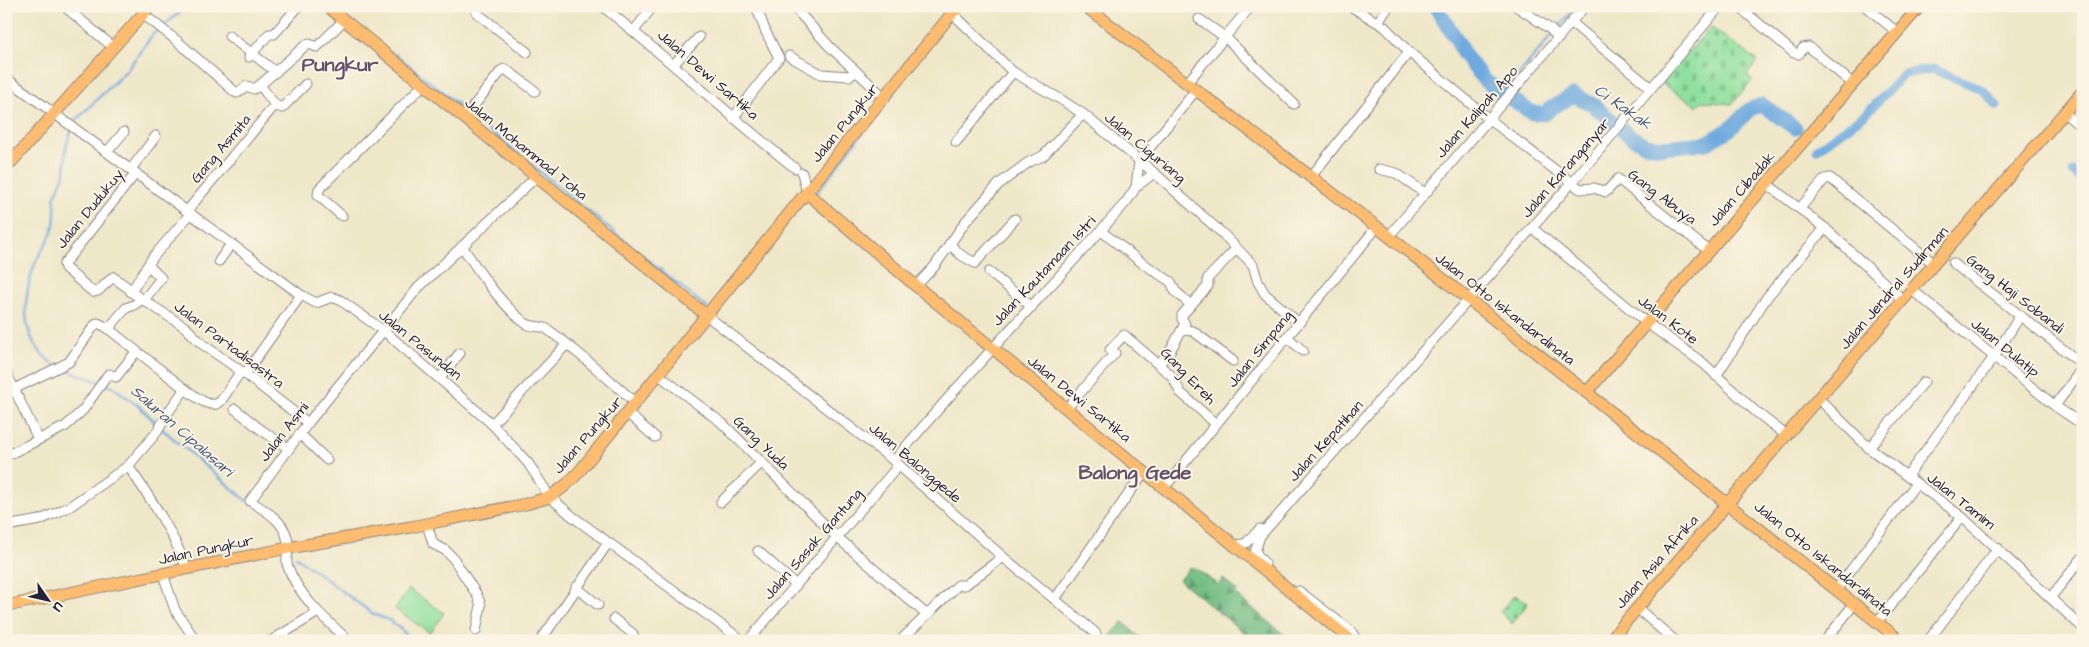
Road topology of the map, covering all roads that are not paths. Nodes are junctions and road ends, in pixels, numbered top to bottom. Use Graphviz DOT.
graph roads {
  1 [pos="64,6"];
  2 [pos="328,6"];
  3 [pos="474,6"];
  4 [pos="602,6"];
  5 [pos="652,6"];
  6 [pos="756,6"];
  7 [pos="793,6"];
  8 [pos="1085,6"];
  9 [pos="1251,6"];
  10 [pos="1350,6"];
  11 [pos="1389,6"];
  12 [pos="1516,6"];
  13 [pos="1720,6"];
  14 [pos="1738,6"];
  15 [pos="1865,6"];
  16 [pos="1920,6"];
  17 [pos="298,7"];
  18 [pos="1583,7"];
  19 [pos="952,8"];
  20 [pos="146,10"];
  21 [pos="1199,18"];
  22 [pos="344,20"];
  23 [pos="1378,22"];
  24 [pos="1572,23"];
  25 [pos="634,32"];
  26 [pos="1897,32"];
  27 [pos="1555,34"];
  28 [pos="229,36"];
  29 [pos="699,37"];
  30 [pos="1225,37"];
  31 [pos="113,47"];
  32 [pos="527,52"];
  33 [pos="1409,52"];
  34 [pos="251,55"];
  35 [pos="789,56"];
  36 [pos="674,64"];
  37 [pos="276,72"];
  38 [pos="856,72"];
  39 [pos="1013,72"];
  40 [pos="6,78"];
  41 [pos="306,84"];
  42 [pos="1853,84"];
  43 [pos="260,85"];
  44 [pos="423,85"];
  45 [pos="1192,87"];
  46 [pos="1651,88"];
  47 [pos="535,91"];
  48 [pos="2083,91"];
  49 [pos="885,98"];
  50 [pos="275,104"];
  51 [pos="1294,104"];
  52 [pos="55,112"];
  53 [pos="2064,113"];
  54 [pos="1082,114"];
  55 [pos="464,118"];
  56 [pos="733,118"];
  57 [pos="1489,119"];
  58 [pos="2083,128"];
  59 [pos="124,132"];
  60 [pos="156,136"];
  61 [pos="956,142"];
  62 [pos="107,152"];
  63 [pos="1139,161"];
  64 [pos="6,168"];
  65 [pos="1379,169"];
  66 [pos="134,171"];
  67 [pos="1154,173"];
  68 [pos="536,177"];
  69 [pos="1310,178"];
  70 [pos="1572,182"];
  71 [pos="1767,184"];
  72 [pos="1136,187"];
  73 [pos="807,193"];
  74 [pos="1425,193"];
  75 [pos="1800,208"];
  76 [pos="189,212"];
  77 [pos="342,216"];
  78 [pos="1015,219"];
  79 [pos="1377,227"];
  80 [pos="1532,228"];
  81 [pos="1825,228"];
  82 [pos="1101,231"];
  83 [pos="1388,236"];
  84 [pos="231,244"];
  85 [pos="949,244"];
  86 [pos="462,246"];
  87 [pos="1236,249"];
  88 [pos="1709,251"];
  89 [pos="219,261"];
  90 [pos="1953,263"];
  91 [pos="1934,264"];
  92 [pos="148,265"];
  93 [pos="989,272"];
  94 [pos="916,286"];
  95 [pos="1912,290"];
  96 [pos="131,291"];
  97 [pos="301,295"];
  98 [pos="1464,297"];
  99 [pos="143,299"];
  100 [pos="1903,300"];
  101 [pos="1191,305"];
  102 [pos="1032,307"];
  103 [pos="706,315"];
  104 [pos="2020,316"];
  105 [pos="1299,323"];
  106 [pos="1647,323"];
  107 [pos="108,330"];
  108 [pos="1182,330"];
  109 [pos="384,331"];
  110 [pos="1287,337"];
  111 [pos="567,344"];
  112 [pos="992,348"];
  113 [pos="1303,351"];
  114 [pos="136,352"];
  115 [pos="460,353"];
  116 [pos="1994,357"];
  117 [pos="1234,361"];
  118 [pos="1159,364"];
  119 [pos="2083,366"];
  120 [pos="6,372"];
  121 [pos="243,372"];
  122 [pos="659,375"];
  123 [pos="1716,376"];
  124 [pos="440,378"];
  125 [pos="1924,382"];
  126 [pos="185,389"];
  127 [pos="10,391"];
  128 [pos="1587,392"];
  129 [pos="1819,399"];
  130 [pos="636,403"];
  131 [pos="2055,406"];
  132 [pos="235,409"];
  133 [pos="1066,409"];
  134 [pos="627,413"];
  135 [pos="308,423"];
  136 [pos="492,424"];
  137 [pos="1216,424"];
  138 [pos="2083,425"];
  139 [pos="300,434"];
  140 [pos="1787,436"];
  141 [pos="655,437"];
  142 [pos="38,439"];
  143 [pos="288,448"];
  144 [pos="1869,448"];
  145 [pos="6,456"];
  146 [pos="327,460"];
  147 [pos="762,462"];
  148 [pos="896,463"];
  149 [pos="128,466"];
  150 [pos="1144,472"];
  151 [pos="1907,476"];
  152 [pos="1916,484"];
  153 [pos="1164,488"];
  154 [pos="550,497"];
  155 [pos="721,502"];
  156 [pos="1728,503"];
  157 [pos="1962,517"];
  158 [pos="427,524"];
  159 [pos="6,526"];
  160 [pos="838,538"];
  161 [pos="608,543"];
  162 [pos="1234,546"];
  163 [pos="288,548"];
  164 [pos="1998,548"];
  165 [pos="758,551"];
  166 [pos="1003,556"];
  167 [pos="2083,557"];
  168 [pos="187,569"];
  169 [pos="163,574"];
  170 [pos="796,585"];
  171 [pos="576,587"];
  172 [pos="1836,590"];
  173 [pos="2051,598"];
  174 [pos="1055,599"];
  175 [pos="1304,599"];
  176 [pos="1854,604"];
  177 [pos="598,605"];
  178 [pos="6,606"];
  179 [pos="1637,608"];
  180 [pos="318,612"];
  181 [pos="927,615"];
  182 [pos="614,619"];
  183 [pos="1877,622"];
  184 [pos="2083,628"];
  185 [pos="476,631"];
  186 [pos="196,641"];
  187 [pos="272,641"];
  188 [pos="349,641"];
  189 [pos="543,641"];
  190 [pos="634,641"];
  191 [pos="743,641"];
  192 [pos="748,641"];
  193 [pos="900,641"];
  194 [pos="1097,641"];
  195 [pos="1350,641"];
  196 [pos="1357,641"];
  197 [pos="1609,641"];
  198 [pos="1675,641"];
  199 [pos="1825,641"];
  200 [pos="1901,641"];
  201 [pos="1928,641"];
  1 -- 31 [label="street"];
  2 -- 22 [label="main road, Jalan Mohammad Toha"];
  3 -- 32 [label="street"];
  4 -- 25 [label="street, Jalan Dewi Sartika"];
  5 -- 25 [label="street"];
  6 -- 56 [label="street"];
  7 -- 38 [label="street"];
  8 -- 45 [label="main road, Jalan Otto Iskandardinata"];
  9 -- 30 [label="street"];
  10 -- 23 [label="street"];
  11 -- 23 [label="street"];
  12 -- 27 [label="street"];
  13 -- 46 [label="street, Jalan Karanganyar"];
  14 -- 42 [label="street"];
  15 -- 26 [label="street"];
  16 -- 26 [label="main road, Jalan Cibadak"];
  17 -- 34 [label="street"];
  18 -- 24 [label="street, Jalan Kalipah Apo"];
  19 -- 39 [label="street, Jalan Ciguriang"];
  19 -- 49 [label="main road, Jalan Pungkur"];
  20 -- 31 [label="main road"];
  20 -- 43 [label="street"];
  21 -- 30 [label="street"];
  22 -- 37 [label="street"];
  22 -- 44 [label="main road, Jalan Mohammad Toha"];
  23 -- 33 [label="street"];
  24 -- 27 [label="street, Jalan Kalipah Apo"];
  24 -- 46 [label="street"];
  25 -- 36 [label="street, Jalan Dewi Sartika"];
  26 -- 42 [label="main road, Jalan Cibadak"];
  27 -- 57 [label="street, Jalan Kalipah Apo"];
  28 -- 34 [label="street"];
  29 -- 36 [label="street"];
  30 -- 45 [label="street"];
  30 -- 51 [label="street"];
  31 -- 52 [label="main road"];
  33 -- 57 [label="street"];
  33 -- 69 [label="street"];
  34 -- 37 [label="street"];
  35 -- 38 [label="street"];
  36 -- 56 [label="street, Jalan Dewi Sartika"];
  37 -- 43 [label="street"];
  38 -- 49 [label="street"];
  39 -- 54 [label="street, Jalan Ciguriang"];
  39 -- 61 [label="street"];
  40 -- 52 [label="street, Jalan Pasundan"];
  41 -- 50 [label="street"];
  42 -- 71 [label="main road, Jalan Cibadak"];
  43 -- 50 [label="street"];
  44 -- 55 [label="main road, Jalan Mohammad Toha"];
  44 -- 77 [label="street"];
  45 -- 63 [label="street"];
  45 -- 69 [label="main road, Jalan Otto Iskandardinata"];
  46 -- 70 [label="street, Jalan Karanganyar"];
  47 -- 55 [label="street"];
  48 -- 53 [label="main road, Jalan Jendral Sudirman"];
  49 -- 73 [label="main road, Jalan Pungkur"];
  50 -- 76 [label="street, Gang Asmita"];
  52 -- 62 [label="street, Jalan Pasundan"];
  52 -- 64 [label="main road"];
  53 -- 58 [label="street"];
  53 -- 91 [label="main road, Jalan Jendral Sudirman"];
  54 -- 63 [label="street, Jalan Ciguriang"];
  54 -- 85 [label="street"];
  55 -- 68 [label="main road, Jalan Mohammad Toha"];
  56 -- 73 [label="street, Jalan Dewi Sartika"];
  57 -- 70 [label="street"];
  57 -- 74 [label="street, Jalan Kalipah Apo"];
  59 -- 62 [label="street"];
  60 -- 66 [label="street"];
  62 -- 66 [label="street, Jalan Pasundan"];
  63 -- 67 [label="street, Jalan Ciguriang"];
  63 -- 72 [label="street, Jalan Kautamaan Istri"];
  65 -- 74 [label="street"];
  66 -- 76 [label="street, Jalan Pasundan"];
  66 -- 96 [label="street, Jalan Dudukuy"];
  67 -- 72 [label="street"];
  67 -- 87 [label="street, Jalan Ciguriang"];
  68 -- 86 [label="street, Jalan Asmi"];
  68 -- 103 [label="main road, Jalan Mohammad Toha"];
  69 -- 79 [label="main road, Jalan Otto Iskandardinata"];
  70 -- 80 [label="street, Jalan Karanganyar"];
  70 -- 88 [label="street, Gang Abuya"];
  71 -- 75 [label="street"];
  71 -- 88 [label="main road, Jalan Cibadak"];
  72 -- 82 [label="street, Jalan Kautamaan Istri"];
  73 -- 94 [label="main road, Jalan Dewi Sartika"];
  73 -- 103 [label="main road, Jalan Pungkur"];
  74 -- 83 [label="street, Jalan Kalipah Apo"];
  75 -- 81 [label="street"];
  75 -- 91 [label="street"];
  76 -- 84 [label="street, Jalan Pasundan"];
  76 -- 92 [label="street, Gang Asmita"];
  78 -- 85 [label="street"];
  79 -- 83 [label="main road, Jalan Otto Iskandardinata"];
  79 -- 105 [label="street, Jalan Simpang"];
  80 -- 98 [label="street, Jalan Karanganyar"];
  80 -- 106 [label="street, Jalan Kote"];
  81 -- 100 [label="street"];
  81 -- 123 [label="street"];
  82 -- 101 [label="street"];
  82 -- 102 [label="street, Jalan Kautamaan Istri"];
  83 -- 98 [label="main road, Jalan Otto Iskandardinata"];
  84 -- 89 [label="street"];
  84 -- 97 [label="street, Jalan Pasundan"];
  85 -- 94 [label="street"];
  86 -- 109 [label="street, Jalan Asmi"];
  86 -- 111 [label="street"];
  87 -- 101 [label="street"];
  87 -- 105 [label="street, Jalan Ciguriang"];
  88 -- 106 [label="main road, Jalan Cibadak"];
  90 -- 104 [label="street, Gang Haji Sobandi"];
  91 -- 95 [label="main road, Jalan Jendral Sudirman"];
  92 -- 96 [label="street, Gang Asmita"];
  92 -- 99 [label="street"];
  93 -- 102 [label="street"];
  94 -- 112 [label="main road, Jalan Dewi Sartika"];
  95 -- 100 [label="main road, Jalan Jendral Sudirman"];
  95 -- 116 [label="street, Jalan Dulatip"];
  96 -- 99 [label="street, Jalan Partadisastra"];
  97 -- 109 [label="street, Jalan Pasundan"];
  97 -- 121 [label="street"];
  98 -- 128 [label="main road, Jalan Otto Iskandardinata"];
  98 -- 162 [label="street, Jalan Kepatihan"];
  98 -- 175 [label="street, Jalan Kepatihan"];
  99 -- 107 [label="street"];
  99 -- 121 [label="street, Jalan Partadisastra"];
  100 -- 129 [label="main road, Jalan Jendral Sudirman"];
  101 -- 108 [label="street"];
  102 -- 112 [label="street, Jalan Kautamaan Istri"];
  103 -- 122 [label="main road, Jalan Pungkur"];
  103 -- 148 [label="street, Jalan Balonggede"];
  104 -- 116 [label="street"];
  104 -- 119 [label="street, Gang Haji Sobandi"];
  105 -- 110 [label="street, Jalan Simpang"];
  106 -- 123 [label="street, Jalan Kote"];
  106 -- 128 [label="main road, Jalan Cibadak"];
  107 -- 114 [label="street"];
  107 -- 127 [label="street"];
  108 -- 117 [label="street"];
  108 -- 118 [label="street"];
  109 -- 124 [label="street, Jalan Pasundan"];
  109 -- 135 [label="street, Jalan Asmi"];
  110 -- 113 [label="street"];
  110 -- 137 [label="street, Jalan Simpang"];
  111 -- 130 [label="street"];
  111 -- 136 [label="street"];
  112 -- 133 [label="main road, Jalan Dewi Sartika"];
  112 -- 148 [label="street, Jalan Kautamaan Istri"];
  114 -- 126 [label="street"];
  114 -- 142 [label="street"];
  115 -- 124 [label="street"];
  116 -- 131 [label="street, Jalan Dulatip"];
  116 -- 151 [label="street"];
  118 -- 133 [label="street, Gang Ereh"];
  118 -- 137 [label="street, Gang Ereh"];
  119 -- 131 [label="street"];
  120 -- 127 [label="street"];
  121 -- 126 [label="street"];
  121 -- 135 [label="street, Jalan Partadisastra"];
  122 -- 130 [label="main road, Jalan Pungkur"];
  122 -- 147 [label="street, Gang Yuda"];
  123 -- 140 [label="street, Jalan Kote"];
  124 -- 136 [label="street, Jalan Pasundan"];
  125 -- 144 [label="street"];
  126 -- 149 [label="street"];
  127 -- 142 [label="street"];
  128 -- 156 [label="main road, Jalan Otto Iskandardinata"];
  129 -- 140 [label="main road, Jalan Jendral Sudirman"];
  129 -- 144 [label="street, Jalan Tamim"];
  130 -- 134 [label="main road, Jalan Pungkur"];
  131 -- 138 [label="street, Jalan Dulatip"];
  132 -- 143 [label="street"];
  133 -- 150 [label="main road, Jalan Dewi Sartika"];
  134 -- 141 [label="street"];
  134 -- 154 [label="main road, Jalan Pungkur"];
  135 -- 139 [label="street, Jalan Asmi"];
  136 -- 154 [label="street, Jalan Pasundan"];
  137 -- 153 [label="street, Jalan Simpang"];
  139 -- 143 [label="street, Jalan Asmi"];
  139 -- 146 [label="street"];
  140 -- 156 [label="main road, Jalan Jendral Sudirman"];
  142 -- 145 [label="street"];
  143 -- 163 [label="street, Jalan Asmi"];
  144 -- 151 [label="street, Jalan Tamim"];
  147 -- 155 [label="street"];
  147 -- 160 [label="street, Gang Yuda"];
  148 -- 160 [label="street, Jalan Sasak Gantung"];
  148 -- 166 [label="street, Jalan Balonggede"];
  149 -- 159 [label="street"];
  149 -- 168 [label="street"];
  150 -- 153 [label="main road, Jalan Dewi Sartika"];
  150 -- 174 [label="street"];
  151 -- 152 [label="street, Jalan Tamim"];
  152 -- 157 [label="street, Jalan Tamim"];
  152 -- 172 [label="street"];
  153 -- 162 [label="main road, Jalan Dewi Sartika"];
  154 -- 158 [label="main road, Jalan Pungkur"];
  154 -- 161 [label="street, Jalan Pasundan"];
  156 -- 172 [label="main road, Jalan Otto Iskandardinata"];
  156 -- 179 [label="main road, Jalan Asia Afrika"];
  157 -- 164 [label="street, Jalan Tamim"];
  157 -- 183 [label="street"];
  158 -- 163 [label="main road, Jalan Pungkur"];
  158 -- 185 [label="street"];
  160 -- 170 [label="street, Jalan Sasak Gantung"];
  160 -- 181 [label="street, Gang Yuda"];
  161 -- 171 [label="street"];
  161 -- 191 [label="street, Jalan Pasundan"];
  162 -- 175 [label="main road, Jalan Dewi Sartika"];
  163 -- 168 [label="main road, Jalan Pungkur"];
  163 -- 180 [label="street"];
  164 -- 173 [label="street, Jalan Tamim"];
  164 -- 201 [label="street"];
  165 -- 170 [label="street"];
  166 -- 174 [label="street, Jalan Balonggede"];
  166 -- 181 [label="street"];
  167 -- 173 [label="street"];
  168 -- 169 [label="main road, Jalan Pungkur"];
  169 -- 178 [label="main road, Jalan Pungkur"];
  169 -- 186 [label="street"];
  170 -- 192 [label="street, Jalan Sasak Gantung"];
  171 -- 177 [label="street"];
  171 -- 189 [label="street"];
  172 -- 176 [label="main road, Jalan Otto Iskandardinata"];
  173 -- 184 [label="street, Jalan Tamim"];
  174 -- 194 [label="street, Jalan Balonggede"];
  175 -- 195 [label="main road, Jalan Dewi Sartika"];
  175 -- 196 [label="street, Jalan Dewi Sartika"];
  176 -- 183 [label="main road, Jalan Otto Iskandardinata"];
  176 -- 199 [label="street"];
  179 -- 197 [label="main road, Jalan Asia Afrika"];
  179 -- 198 [label="street"];
  180 -- 187 [label="street"];
  180 -- 188 [label="street"];
  181 -- 193 [label="street"];
  182 -- 190 [label="street"];
  183 -- 200 [label="main road, Jalan Otto Iskandardinata"];
}
